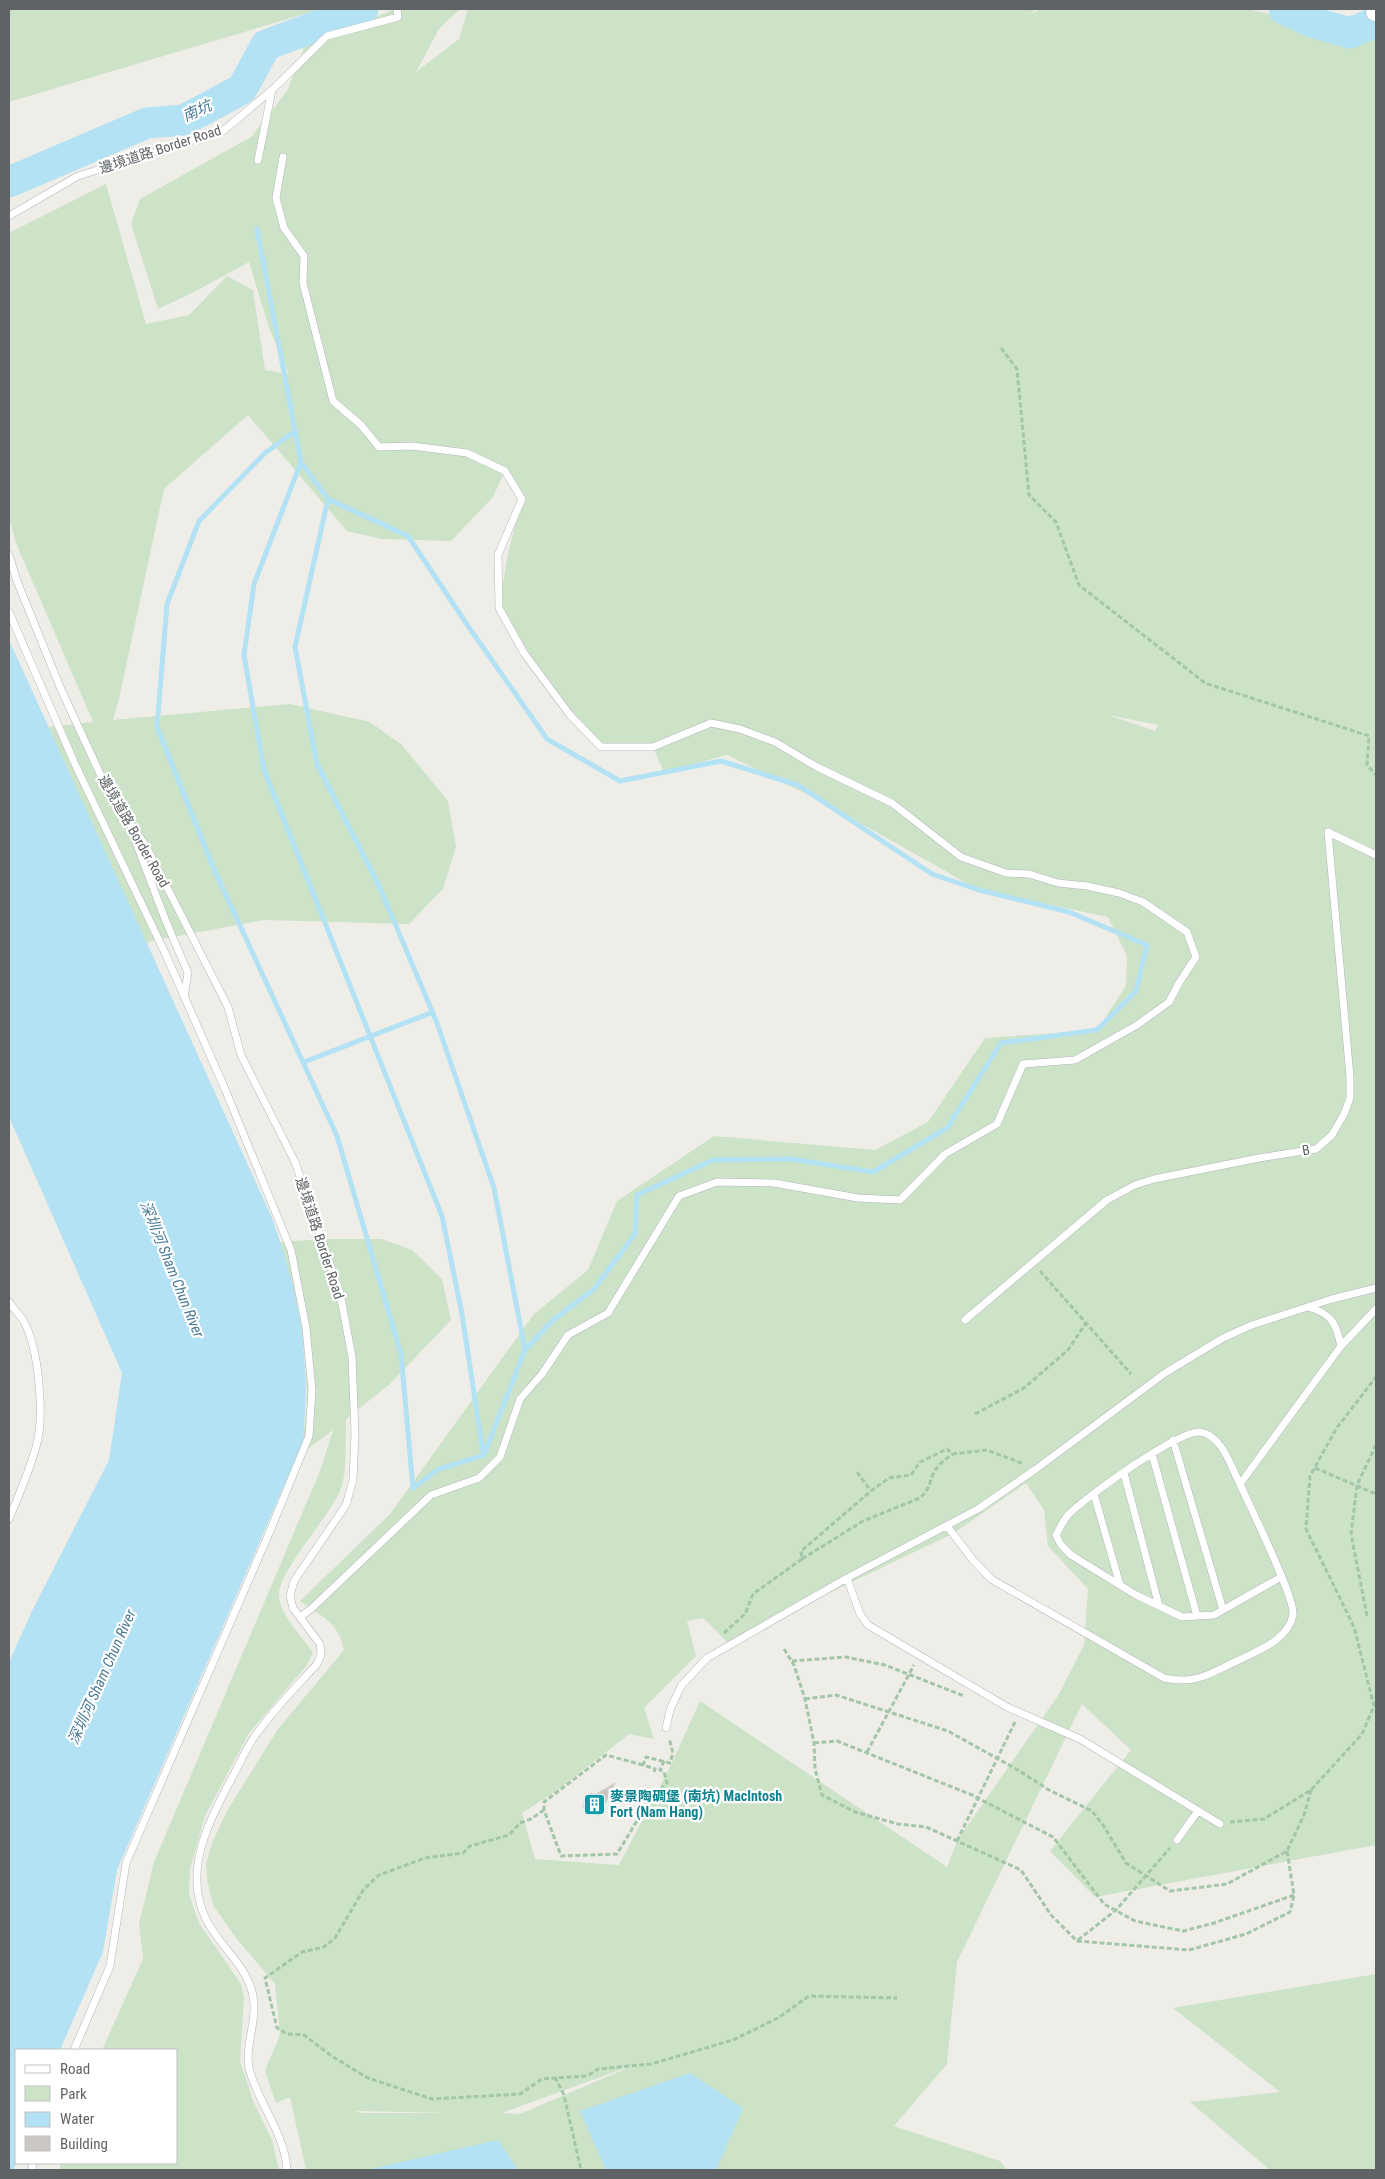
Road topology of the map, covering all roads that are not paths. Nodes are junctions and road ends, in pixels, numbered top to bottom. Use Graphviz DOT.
graph roads {
  1 [pos="397,9"];
  2 [pos="272,90"];
  3 [pos="283,157"];
  4 [pos="258,160"];
  5 [pos="9,216"];
  6 [pos="9,555"];
  7 [pos="9,612"];
  8 [pos="126,817"];
  9 [pos="1376,855"];
  10 [pos="184,997"];
  11 [pos="1376,1288"];
  12 [pos="9,1302"];
  13 [pos="1307,1307"];
  14 [pos="1376,1309"];
  15 [pos="966,1320"];
  16 [pos="1341,1346"];
  17 [pos="1173,1440"];
  18 [pos="1152,1454"];
  19 [pos="1124,1473"];
  20 [pos="1240,1484"];
  21 [pos="1094,1494"];
  22 [pos="9,1519"];
  23 [pos="947,1526"];
  24 [pos="1281,1577"];
  25 [pos="847,1578"];
  26 [pos="1120,1585"];
  27 [pos="1159,1606"];
  28 [pos="1223,1610"];
  29 [pos="1197,1616"];
  30 [pos="300,1617"];
  31 [pos="666,1728"];
  32 [pos="1198,1811"];
  33 [pos="1220,1824"];
  34 [pos="1177,1840"];
  35 [pos="74,2049"];
  36 [pos="287,2170"];
  1 -- 2 [label="lane, 邊境道路 Border Road"];
  2 -- 4 [label="lane"];
  2 -- 5 [label="lane, 邊境道路 Border Road"];
  3 -- 30 [label="lane"];
  6 -- 8 [label="lane, 邊境道路 Border Road"];
  7 -- 10 [label="lane"];
  8 -- 10 [label="lane"];
  8 -- 30 [label="lane, 邊境道路 Border Road"];
  9 -- 15 [label="lane, B"];
  10 -- 35 [label="lane"];
  11 -- 13 [label="lane"];
  12 -- 22 [label="lane"];
  13 -- 16 [label="lane"];
  13 -- 23 [label="lane"];
  14 -- 16 [label="lane"];
  16 -- 20 [label="lane"];
  17 -- 18 [label="lane"];
  17 -- 20 [label="lane"];
  17 -- 28 [label="lane"];
  18 -- 19 [label="lane"];
  18 -- 29 [label="lane"];
  19 -- 21 [label="lane"];
  19 -- 27 [label="lane"];
  20 -- 24 [label="lane"];
  21 -- 26 [label="lane"];
  21 -- 26 [label="lane"];
  23 -- 24 [label="lane"];
  23 -- 25 [label="lane"];
  24 -- 28 [label="lane"];
  25 -- 31 [label="lane"];
  25 -- 32 [label="lane"];
  26 -- 27 [label="lane"];
  27 -- 29 [label="lane"];
  28 -- 29 [label="lane"];
  30 -- 36 [label="lane, 邊境道路 Border Road"];
  32 -- 33 [label="lane"];
  32 -- 34 [label="lane"];
}
